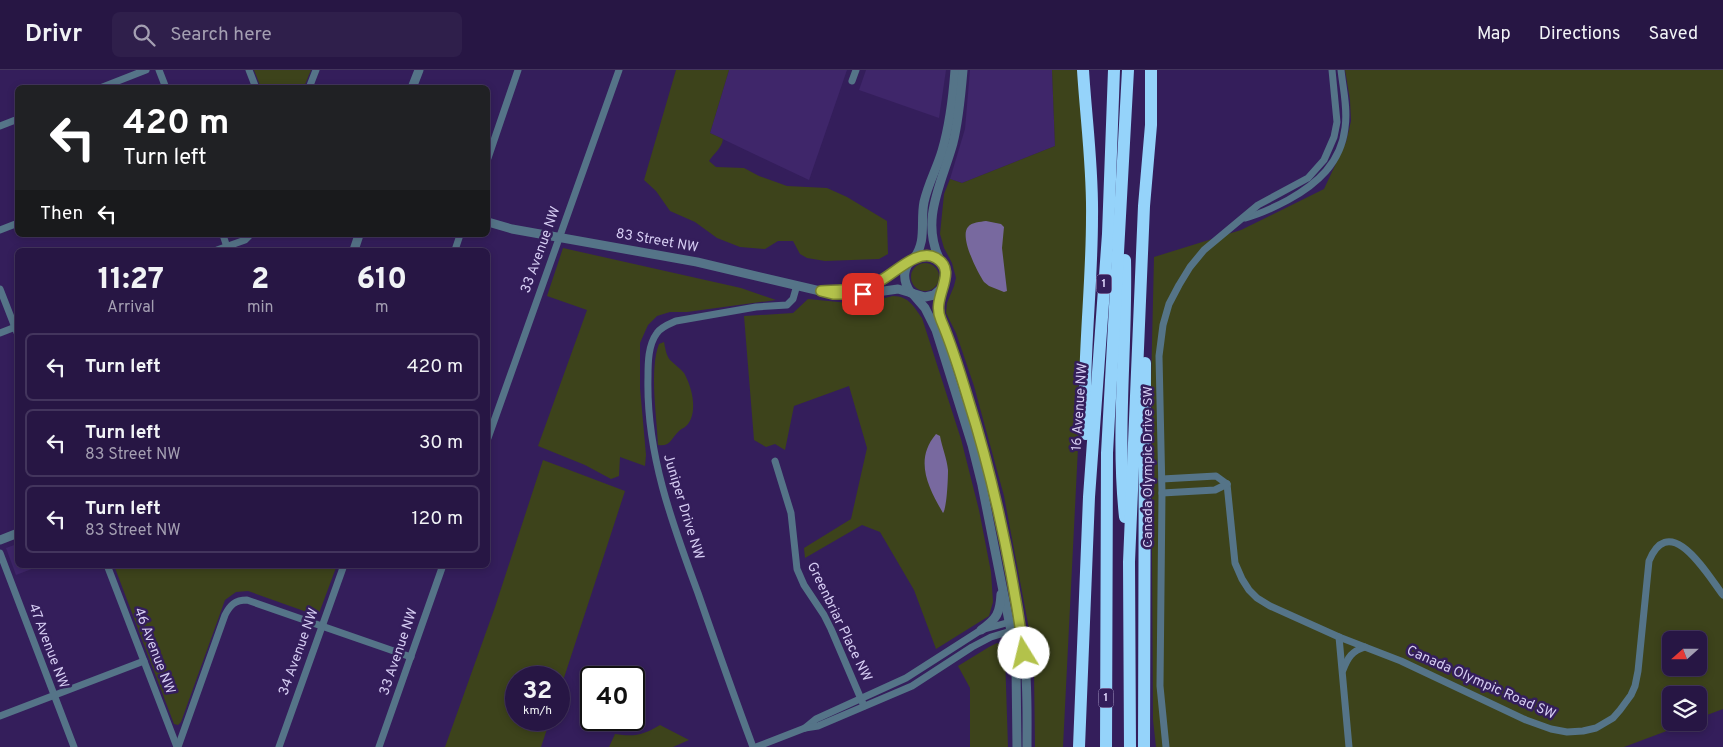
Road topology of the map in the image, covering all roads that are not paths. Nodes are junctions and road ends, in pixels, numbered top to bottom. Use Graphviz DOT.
graph roads {
  1 [pos="146,70"];
  2 [pos="159,70"];
  3 [pos="249,70"];
  4 [pos="316,70"];
  5 [pos="419,70"];
  6 [pos="518,70"];
  7 [pos="619,70"];
  8 [pos="856,70"];
  9 [pos="955,70"];
  10 [pos="963,70"];
  11 [pos="1083,70"];
  12 [pos="1114,70"];
  13 [pos="1128,70"];
  14 [pos="1151,70"];
  15 [pos="1332,70"];
  16 [pos="1341,70"];
  17 [pos="852,81"];
  18 [pos="108,85"];
  19 [pos="165,85"];
  20 [pos="255,85"];
  21 [pos="310,85"];
  22 [pos="413,85"];
  23 [pos="15,120"];
  24 [pos="0,126"];
  25 [pos="490,152"];
  26 [pos="1123,175"];
  27 [pos="1144,206"];
  28 [pos="1245,218"];
  29 [pos="490,223"];
  30 [pos="15,224"];
  31 [pos="0,230"];
  32 [pos="248,237"];
  33 [pos="559,238"];
  34 [pos="228,248"];
  35 [pos="912,260"];
  36 [pos="942,264"];
  37 [pos="797,285"];
  38 [pos="943,287"];
  39 [pos="0,289"];
  40 [pos="821,291"];
  41 [pos="912,293"];
  42 [pos="15,325"];
  43 [pos="15,327"];
  44 [pos="0,333"];
  45 [pos="490,432"];
  46 [pos="775,462"];
  47 [pos="1162,479"];
  48 [pos="1227,484"];
  49 [pos="1162,493"];
  50 [pos="1089,497"];
  51 [pos="15,534"];
  52 [pos="0,540"];
  53 [pos="0,553"];
  54 [pos="1129,562"];
  55 [pos="108,568"];
  56 [pos="343,568"];
  57 [pos="442,568"];
  58 [pos="1002,581"];
  59 [pos="1723,595"];
  60 [pos="1020,624"];
  61 [pos="322,626"];
  62 [pos="1010,626"];
  63 [pos="981,630"];
  64 [pos="1339,637"];
  65 [pos="1366,646"];
  66 [pos="411,657"];
  67 [pos="144,661"];
  68 [pos="1342,673"];
  69 [pos="54,695"];
  70 [pos="861,698"];
  71 [pos="864,706"];
  72 [pos="0,716"];
  73 [pos="805,728"];
  74 [pos="74,747"];
  75 [pos="178,747"];
  76 [pos="278,747"];
  77 [pos="379,747"];
  78 [pos="754,747"];
  79 [pos="1017,747"];
  80 [pos="1027,747"];
  81 [pos="1079,747"];
  82 [pos="1106,747"];
  83 [pos="1130,747"];
  84 [pos="1144,747"];
  85 [pos="1166,747"];
  86 [pos="1349,747"];
  1 -- 18 [label="street"];
  2 -- 19 [label="street"];
  3 -- 20 [label="street"];
  4 -- 21 [label="street"];
  5 -- 22 [label="street"];
  6 -- 25 [label="street"];
  7 -- 33 [label="street, 33 Avenue NW"];
  8 -- 17 [label="street"];
  9 -- 35 [label="street"];
  10 -- 36 [label="street"];
  11 -- 50 [label="highway"];
  12 -- 50 [label="highway, 16 Avenue NW / 1"];
  13 -- 26 [label="highway, 16 Avenue NW / 1"];
  14 -- 27 [label="highway"];
  15 -- 28 [label="street, Canada Olympic Drive SW"];
  16 -- 28 [label="street, Canada Olympic Drive SW"];
  23 -- 24 [label="street"];
  26 -- 54 [label="highway"];
  26 -- 82 [label="highway, 16 Avenue NW / 1"];
  27 -- 54 [label="highway"];
  27 -- 84 [label="highway"];
  28 -- 47 [label="street, Canada Olympic Drive SW"];
  29 -- 33 [label="street, 83 Street NW"];
  30 -- 31 [label="street"];
  32 -- 34 [label="street"];
  33 -- 37 [label="street, 83 Street NW"];
  33 -- 45 [label="street, 33 Avenue NW"];
  35 -- 36 [label="street"];
  35 -- 40 [label="street, 83 Street NW"];
  35 -- 41 [label="street"];
  36 -- 38 [label="street"];
  37 -- 40 [label="street, 83 Street NW"];
  37 -- 78 [label="street, Juniper Drive NW"];
  38 -- 41 [label="street"];
  38 -- 60 [label="street"];
  39 -- 42 [label="street"];
  40 -- 41 [label="street, 83 Street NW"];
  41 -- 58 [label="street"];
  43 -- 44 [label="street"];
  46 -- 70 [label="street, Greenbriar Place NW"];
  47 -- 48 [label="street"];
  47 -- 49 [label="street, Canada Olympic Drive SW"];
  48 -- 49 [label="street"];
  48 -- 64 [label="street, Canada Olympic Road SW"];
  49 -- 85 [label="street, Canada Olympic Drive SW"];
  50 -- 81 [label="highway, 16 Avenue NW / 1"];
  51 -- 52 [label="street"];
  53 -- 69 [label="street, 47 Avenue NW"];
  54 -- 83 [label="highway"];
  55 -- 67 [label="street, 46 Avenue NW"];
  56 -- 61 [label="street, 34 Avenue NW"];
  57 -- 66 [label="street, 33 Avenue NW"];
  58 -- 62 [label="street"];
  58 -- 63 [label="street"];
  59 -- 65 [label="street, Canada Olympic Road SW"];
  60 -- 62 [label="street"];
  60 -- 80 [label="street"];
  61 -- 66 [label="street"];
  61 -- 75 [label="street"];
  61 -- 76 [label="street, 34 Avenue NW"];
  62 -- 63 [label="street"];
  62 -- 71 [label="street"];
  62 -- 79 [label="street"];
  63 -- 70 [label="street"];
  64 -- 65 [label="street, Canada Olympic Road SW"];
  64 -- 68 [label="street"];
  65 -- 68 [label="street"];
  66 -- 77 [label="street, 33 Avenue NW"];
  67 -- 69 [label="street"];
  67 -- 75 [label="street, 46 Avenue NW"];
  68 -- 86 [label="street"];
  69 -- 72 [label="street"];
  69 -- 74 [label="street, 47 Avenue NW"];
  70 -- 71 [label="street, Greenbriar Place NW"];
  70 -- 73 [label="street"];
  71 -- 73 [label="street"];
  73 -- 78 [label="street"];
}
